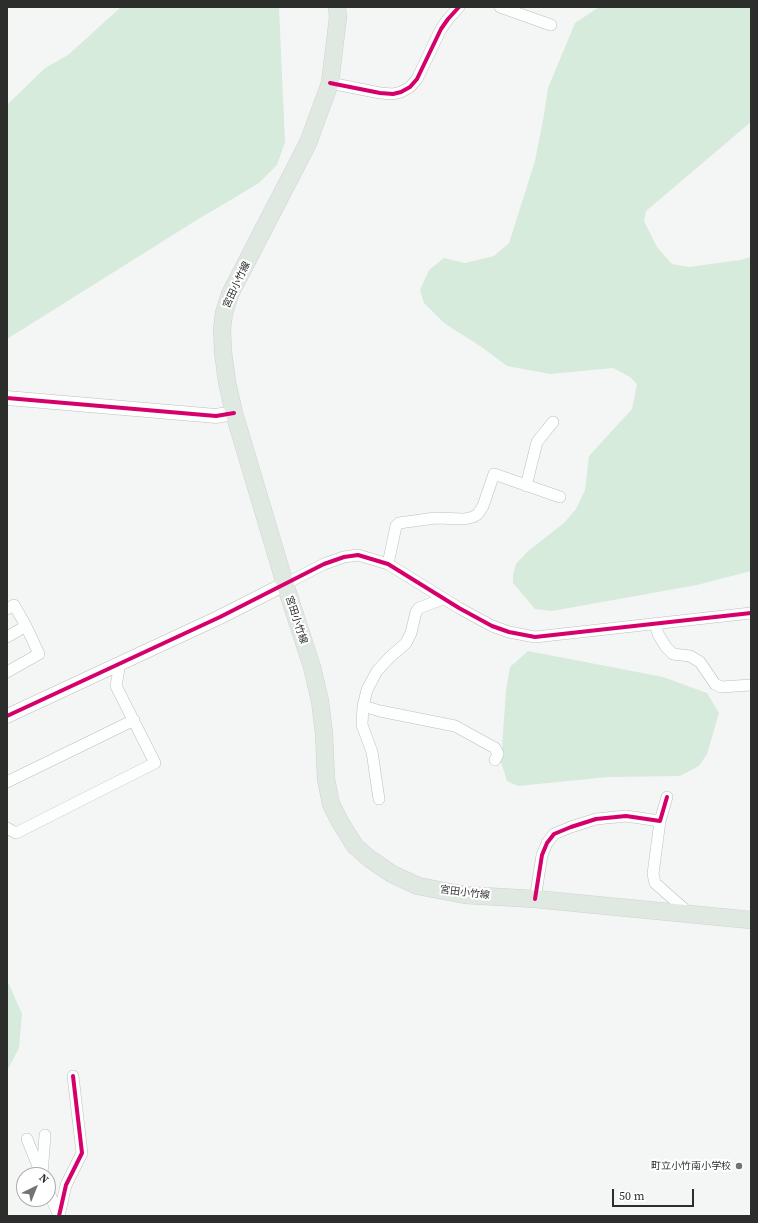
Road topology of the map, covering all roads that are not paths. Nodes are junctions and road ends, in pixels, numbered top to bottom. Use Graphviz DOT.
graph roads {
  1 [pos="337,7"];
  2 [pos="459,7"];
  3 [pos="500,7"];
  4 [pos="552,25"];
  5 [pos="330,83"];
  6 [pos="7,398"];
  7 [pos="234,413"];
  8 [pos="553,422"];
  9 [pos="526,486"];
  10 [pos="560,497"];
  11 [pos="388,564"];
  12 [pos="285,584"];
  13 [pos="443,599"];
  14 [pos="7,609"];
  15 [pos="751,613"];
  16 [pos="655,624"];
  17 [pos="26,626"];
  18 [pos="7,637"];
  19 [pos="120,663"];
  20 [pos="7,672"];
  21 [pos="751,685"];
  22 [pos="363,706"];
  23 [pos="7,716"];
  24 [pos="134,720"];
  25 [pos="495,760"];
  26 [pos="7,782"];
  27 [pos="667,797"];
  28 [pos="379,799"];
  29 [pos="660,821"];
  30 [pos="7,828"];
  31 [pos="535,899"];
  32 [pos="690,914"];
  33 [pos="751,920"];
  34 [pos="73,1076"];
  35 [pos="45,1135"];
  36 [pos="27,1139"];
  37 [pos="39,1167"];
  38 [pos="43,1167"];
  39 [pos="59,1216"];
  1 -- 5 [label="main road, 宮田小竹線"];
  2 -- 5 [label="street"];
  3 -- 4 [label="street"];
  5 -- 7 [label="main road, 宮田小竹線"];
  6 -- 7 [label="street"];
  7 -- 12 [label="main road, 宮田小竹線"];
  8 -- 9 [label="street"];
  9 -- 10 [label="street"];
  9 -- 11 [label="street"];
  11 -- 12 [label="street"];
  11 -- 13 [label="street"];
  12 -- 19 [label="street"];
  12 -- 31 [label="main road, 宮田小竹線"];
  13 -- 16 [label="street"];
  13 -- 22 [label="street"];
  14 -- 17 [label="street"];
  15 -- 16 [label="street"];
  16 -- 21 [label="street"];
  17 -- 18 [label="street"];
  17 -- 20 [label="street"];
  19 -- 23 [label="street"];
  19 -- 24 [label="street"];
  22 -- 25 [label="street"];
  22 -- 28 [label="street"];
  24 -- 26 [label="street"];
  24 -- 30 [label="street"];
  27 -- 29 [label="street"];
  29 -- 31 [label="street"];
  29 -- 32 [label="street"];
  31 -- 32 [label="main road, 宮田小竹線"];
  32 -- 33 [label="main road, 宮田小竹線"];
  34 -- 39 [label="street"];
  35 -- 38 [label="street"];
  36 -- 37 [label="street"];
}
